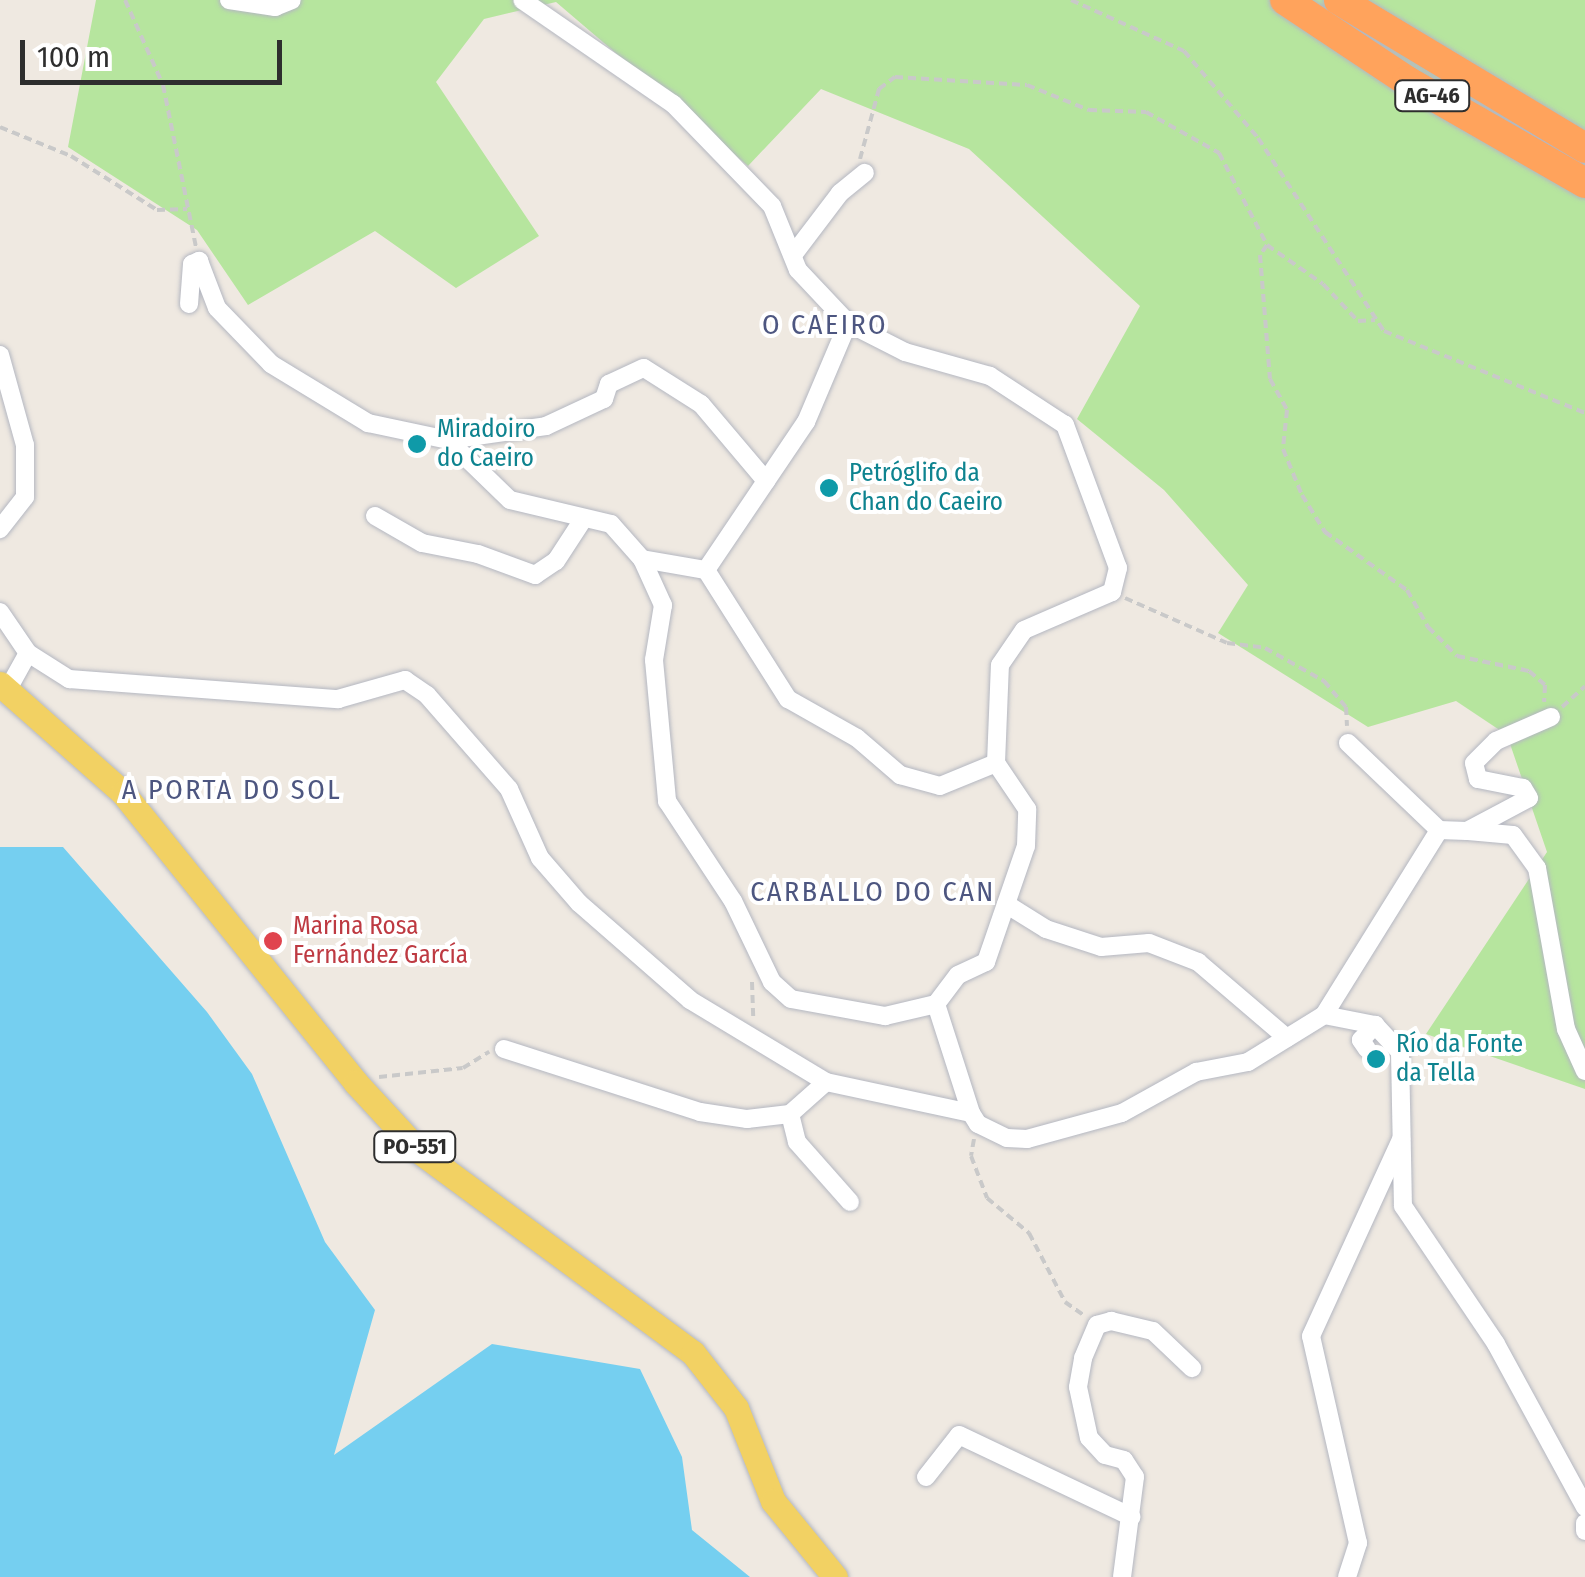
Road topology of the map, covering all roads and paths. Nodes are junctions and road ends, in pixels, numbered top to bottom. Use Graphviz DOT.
graph roads {
  1 [pos="125,0"];
  2 [pos="229,0"];
  3 [pos="292,0"];
  4 [pos="522,0"];
  5 [pos="1071,0"];
  6 [pos="1285,0"];
  7 [pos="1339,0"];
  8 [pos="0,126"];
  9 [pos="1585,148"];
  10 [pos="862,174"];
  11 [pos="1585,182"];
  12 [pos="187,210"];
  13 [pos="1268,245"];
  14 [pos="793,255"];
  15 [pos="199,261"];
  16 [pos="188,304"];
  17 [pos="1375,320"];
  18 [pos="848,322"];
  19 [pos="0,355"];
  20 [pos="1585,413"];
  21 [pos="448,440"];
  22 [pos="766,480"];
  23 [pos="375,516"];
  24 [pos="584,518"];
  25 [pos="0,529"];
  26 [pos="642,559"];
  27 [pos="706,570"];
  28 [pos="1112,592"];
  29 [pos="1,615"];
  30 [pos="28,652"];
  31 [pos="1585,686"];
  32 [pos="4,687"];
  33 [pos="1545,712"];
  34 [pos="1348,743"];
  35 [pos="996,763"];
  36 [pos="1438,830"];
  37 [pos="1467,831"];
  38 [pos="1006,904"];
  39 [pos="936,1004"];
  40 [pos="1324,1015"];
  41 [pos="1375,1024"];
  42 [pos="1287,1038"];
  43 [pos="504,1049"];
  44 [pos="1367,1049"];
  45 [pos="1585,1072"];
  46 [pos="356,1082"];
  47 [pos="826,1082"];
  48 [pos="790,1114"];
  49 [pos="974,1118"];
  50 [pos="1402,1138"];
  51 [pos="850,1202"];
  52 [pos="1097,1325"];
  53 [pos="1192,1368"];
  54 [pos="926,1478"];
  55 [pos="1585,1506"];
  56 [pos="1132,1517"];
  57 [pos="1585,1523"];
  58 [pos="1585,1531"];
  59 [pos="835,1577"];
  60 [pos="1122,1577"];
  61 [pos="1347,1577"];
  1 -- 12 [label="path"];
  2 -- 3 [label="street"];
  4 -- 14 [label="street"];
  5 -- 17 [label="path"];
  6 -- 11 [label="highway, AG-46"];
  7 -- 9 [label="highway, AG-46"];
  8 -- 12 [label="path"];
  10 -- 13 [label="path"];
  10 -- 14 [label="street"];
  12 -- 15 [label="path"];
  13 -- 17 [label="path"];
  13 -- 33 [label="path"];
  14 -- 18 [label="street"];
  15 -- 16 [label="street"];
  15 -- 21 [label="street"];
  17 -- 20 [label="path"];
  18 -- 22 [label="street"];
  18 -- 28 [label="street"];
  19 -- 25 [label="street"];
  21 -- 22 [label="street"];
  21 -- 24 [label="street"];
  22 -- 27 [label="street"];
  23 -- 24 [label="street"];
  24 -- 26 [label="street"];
  26 -- 27 [label="street"];
  26 -- 39 [label="street"];
  27 -- 35 [label="street"];
  28 -- 34 [label="path"];
  28 -- 35 [label="street"];
  29 -- 30 [label="street"];
  30 -- 32 [label="street"];
  30 -- 47 [label="street"];
  31 -- 33 [label="path"];
  32 -- 46 [label="main road, PO-551"];
  33 -- 37 [label="street"];
  34 -- 36 [label="street"];
  35 -- 38 [label="street"];
  36 -- 37 [label="street"];
  36 -- 40 [label="street"];
  37 -- 45 [label="street"];
  38 -- 39 [label="street"];
  38 -- 42 [label="street"];
  39 -- 49 [label="street"];
  40 -- 41 [label="street"];
  40 -- 42 [label="street"];
  41 -- 44 [label="street"];
  41 -- 50 [label="street"];
  42 -- 49 [label="street"];
  43 -- 46 [label="path"];
  43 -- 48 [label="street"];
  46 -- 59 [label="main road, PO-551"];
  47 -- 48 [label="street"];
  47 -- 49 [label="street"];
  48 -- 51 [label="street"];
  49 -- 52 [label="path"];
  50 -- 55 [label="street"];
  50 -- 61 [label="street"];
  52 -- 53 [label="street"];
  52 -- 56 [label="street"];
  54 -- 56 [label="street"];
  56 -- 60 [label="street"];
  57 -- 58 [label="street"];
}
